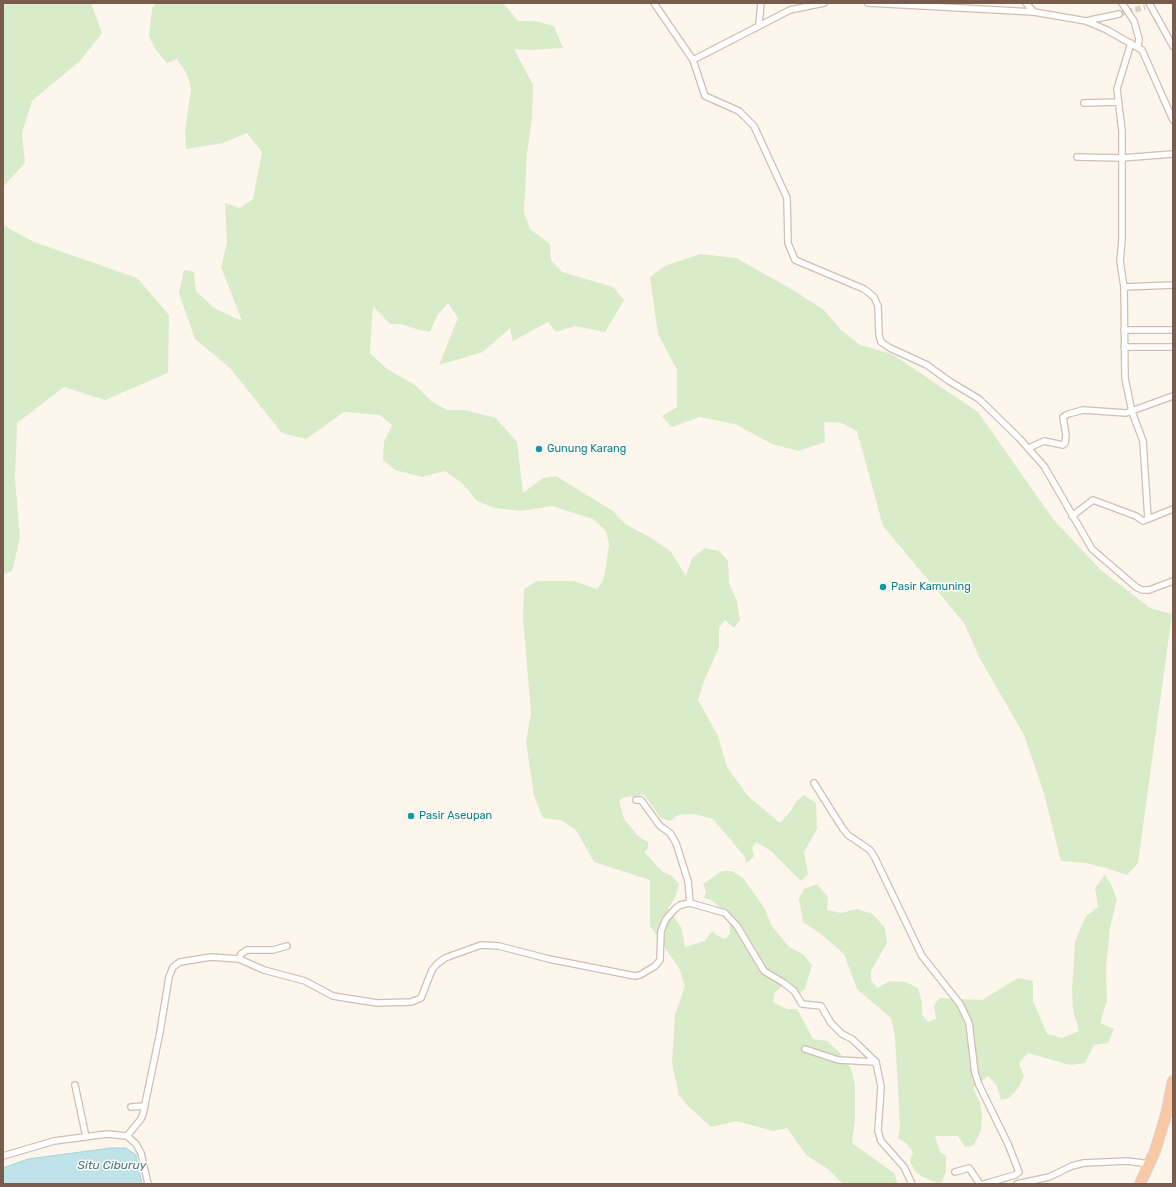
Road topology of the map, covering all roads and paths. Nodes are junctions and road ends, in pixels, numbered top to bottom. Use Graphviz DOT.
graph roads {
  1 [pos="654,3"];
  2 [pos="761,3"];
  3 [pos="824,3"];
  4 [pos="868,3"];
  5 [pos="876,3"];
  6 [pos="1026,3"];
  7 [pos="1122,3"];
  8 [pos="1148,5"];
  9 [pos="1034,12"];
  10 [pos="1119,14"];
  11 [pos="1086,21"];
  12 [pos="759,24"];
  13 [pos="1131,44"];
  14 [pos="1138,46"];
  15 [pos="1173,46"];
  16 [pos="693,60"];
  17 [pos="1118,102"];
  18 [pos="1084,103"];
  19 [pos="1173,120"];
  20 [pos="1173,154"];
  21 [pos="1077,157"];
  22 [pos="1121,158"];
  23 [pos="1173,285"];
  24 [pos="1124,287"];
  25 [pos="1124,330"];
  26 [pos="1173,330"];
  27 [pos="1124,347"];
  28 [pos="1173,347"];
  29 [pos="1173,396"];
  30 [pos="1132,412"];
  31 [pos="1029,448"];
  32 [pos="1173,509"];
  33 [pos="1072,516"];
  34 [pos="1148,519"];
  35 [pos="1173,581"];
  36 [pos="814,783"];
  37 [pos="636,800"];
  38 [pos="690,903"];
  39 [pos="287,946"];
  40 [pos="239,959"];
  41 [pos="805,1049"];
  42 [pos="876,1062"];
  43 [pos="1173,1081"];
  44 [pos="75,1084"];
  45 [pos="145,1106"];
  46 [pos="131,1107"];
  47 [pos="1170,1116"];
  48 [pos="127,1136"];
  49 [pos="86,1137"];
  50 [pos="3,1156"];
  51 [pos="1150,1164"];
  52 [pos="955,1172"];
  53 [pos="148,1184"];
  54 [pos="912,1184"];
  55 [pos="980,1184"];
  56 [pos="984,1184"];
  57 [pos="1020,1184"];
  58 [pos="1140,1184"];
  1 -- 16 [label="street"];
  2 -- 12 [label="street"];
  3 -- 12 [label="street"];
  4 -- 5 [label="street"];
  5 -- 9 [label="street"];
  6 -- 9 [label="street"];
  7 -- 14 [label="street"];
  8 -- 15 [label="street"];
  9 -- 11 [label="street"];
  10 -- 11 [label="street"];
  11 -- 13 [label="street"];
  12 -- 16 [label="street"];
  13 -- 14 [label="street"];
  13 -- 17 [label="street"];
  14 -- 19 [label="street"];
  16 -- 31 [label="street"];
  17 -- 18 [label="street"];
  17 -- 22 [label="street"];
  20 -- 22 [label="street"];
  21 -- 22 [label="street"];
  22 -- 24 [label="street"];
  23 -- 24 [label="street"];
  24 -- 25 [label="street"];
  25 -- 26 [label="street"];
  25 -- 27 [label="street"];
  27 -- 28 [label="street"];
  27 -- 30 [label="street"];
  29 -- 30 [label="street"];
  30 -- 31 [label="street"];
  30 -- 34 [label="street"];
  31 -- 33 [label="street"];
  32 -- 34 [label="street"];
  33 -- 34 [label="street"];
  33 -- 35 [label="street"];
  36 -- 56 [label="street"];
  37 -- 38 [label="street"];
  38 -- 40 [label="street"];
  38 -- 42 [label="street"];
  39 -- 40 [label="street"];
  40 -- 45 [label="street"];
  41 -- 42 [label="street"];
  42 -- 54 [label="street"];
  43 -- 47 [label="highway"];
  44 -- 49 [label="street"];
  45 -- 46 [label="street"];
  45 -- 48 [label="street"];
  47 -- 51 [label="highway"];
  48 -- 49 [label="street"];
  48 -- 53 [label="street"];
  49 -- 50 [label="street"];
  51 -- 57 [label="street"];
  51 -- 58 [label="highway"];
  52 -- 55 [label="street"];
}
